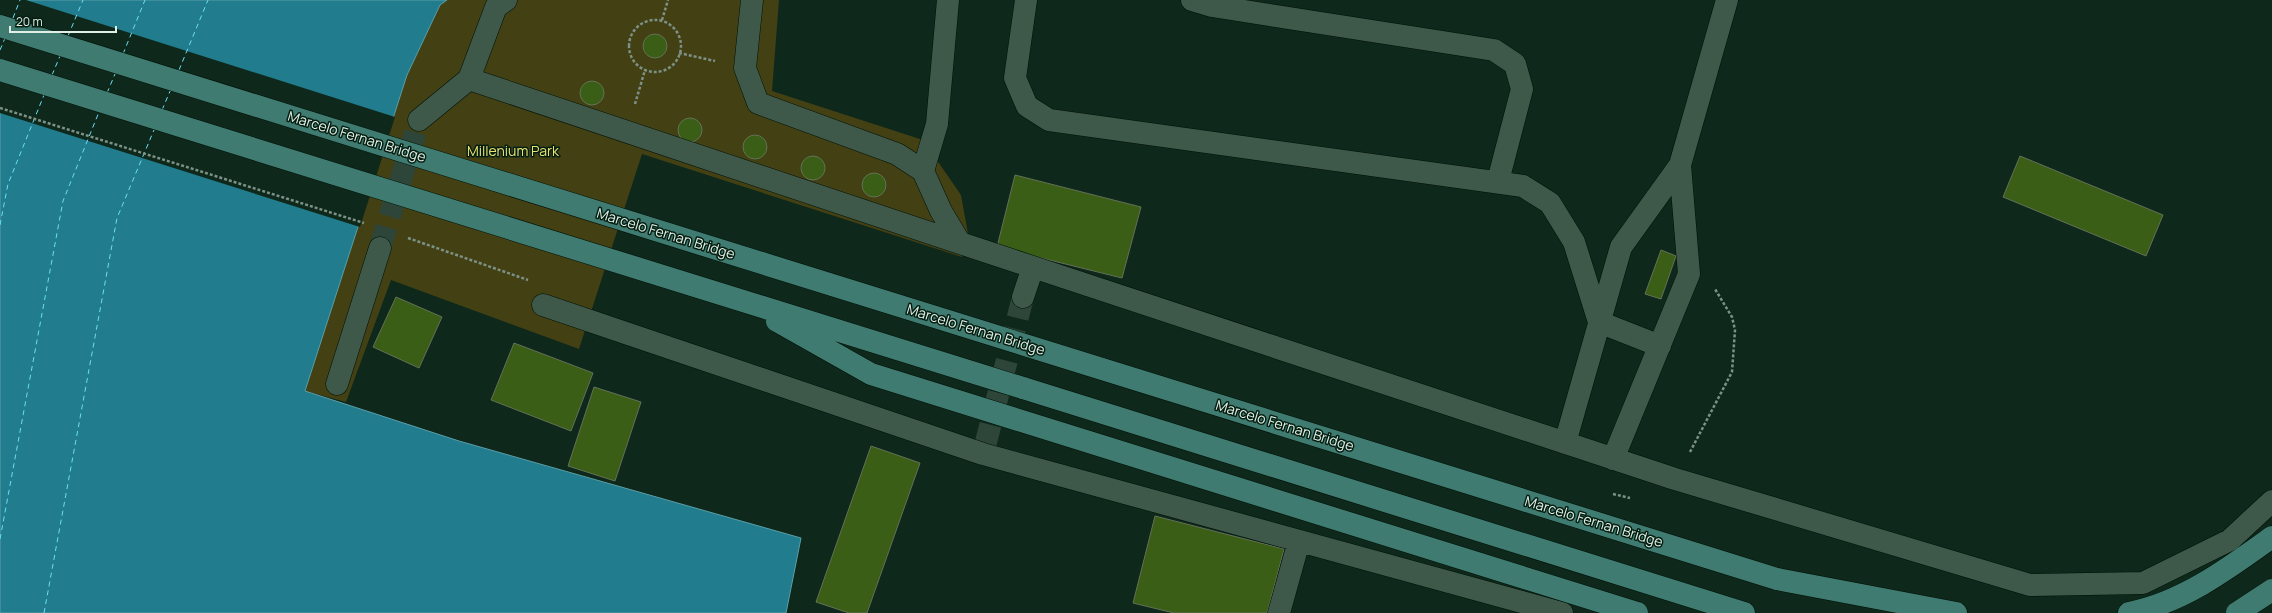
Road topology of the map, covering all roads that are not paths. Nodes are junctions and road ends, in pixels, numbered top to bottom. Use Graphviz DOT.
graph roads {
  1 [pos="506,0"];
  2 [pos="752,0"];
  3 [pos="948,0"];
  4 [pos="1026,0"];
  5 [pos="1192,0"];
  6 [pos="1728,0"];
  7 [pos="0,26"];
  8 [pos="0,70"];
  9 [pos="470,79"];
  10 [pos="419,120"];
  11 [pos="1680,165"];
  12 [pos="923,171"];
  13 [pos="1498,181"];
  14 [pos="960,244"];
  15 [pos="380,248"];
  16 [pos="1033,268"];
  17 [pos="1023,298"];
  18 [pos="737,299"];
  19 [pos="543,305"];
  20 [pos="1599,322"];
  21 [pos="1660,346"];
  22 [pos="337,384"];
  23 [pos="1565,443"];
  24 [pos="1613,459"];
  25 [pos="2272,501"];
  26 [pos="2272,537"];
  27 [pos="1299,540"];
  28 [pos="2272,587"];
  29 [pos="2272,590"];
  30 [pos="1279,613"];
  31 [pos="1562,613"];
  32 [pos="1637,613"];
  33 [pos="1744,613"];
  34 [pos="1956,613"];
  35 [pos="2129,613"];
  36 [pos="2237,613"];
  37 [pos="2259,613"];
  1 -- 9 [label="street"];
  2 -- 12 [label="street"];
  3 -- 12 [label="street"];
  4 -- 13 [label="street"];
  5 -- 13 [label="street"];
  6 -- 11 [label="street"];
  7 -- 34 [label="main road, Marcelo Fernan Bridge, bridge"];
  8 -- 18 [label="main road, bridge"];
  9 -- 10 [label="street"];
  9 -- 14 [label="street"];
  11 -- 20 [label="street"];
  11 -- 21 [label="street"];
  12 -- 14 [label="street"];
  13 -- 20 [label="street"];
  14 -- 16 [label="street"];
  15 -- 22 [label="street"];
  16 -- 17 [label="street"];
  16 -- 23 [label="street"];
  18 -- 32 [label="main road, bridge"];
  18 -- 33 [label="main road, bridge"];
  19 -- 27 [label="street"];
  20 -- 21 [label="street"];
  20 -- 23 [label="street"];
  21 -- 24 [label="street"];
  23 -- 24 [label="street"];
  24 -- 25 [label="street"];
  26 -- 35 [label="main road"];
  27 -- 30 [label="street"];
  27 -- 31 [label="street"];
  28 -- 37 [label="main road"];
  29 -- 36 [label="main road, bridge"];
}
